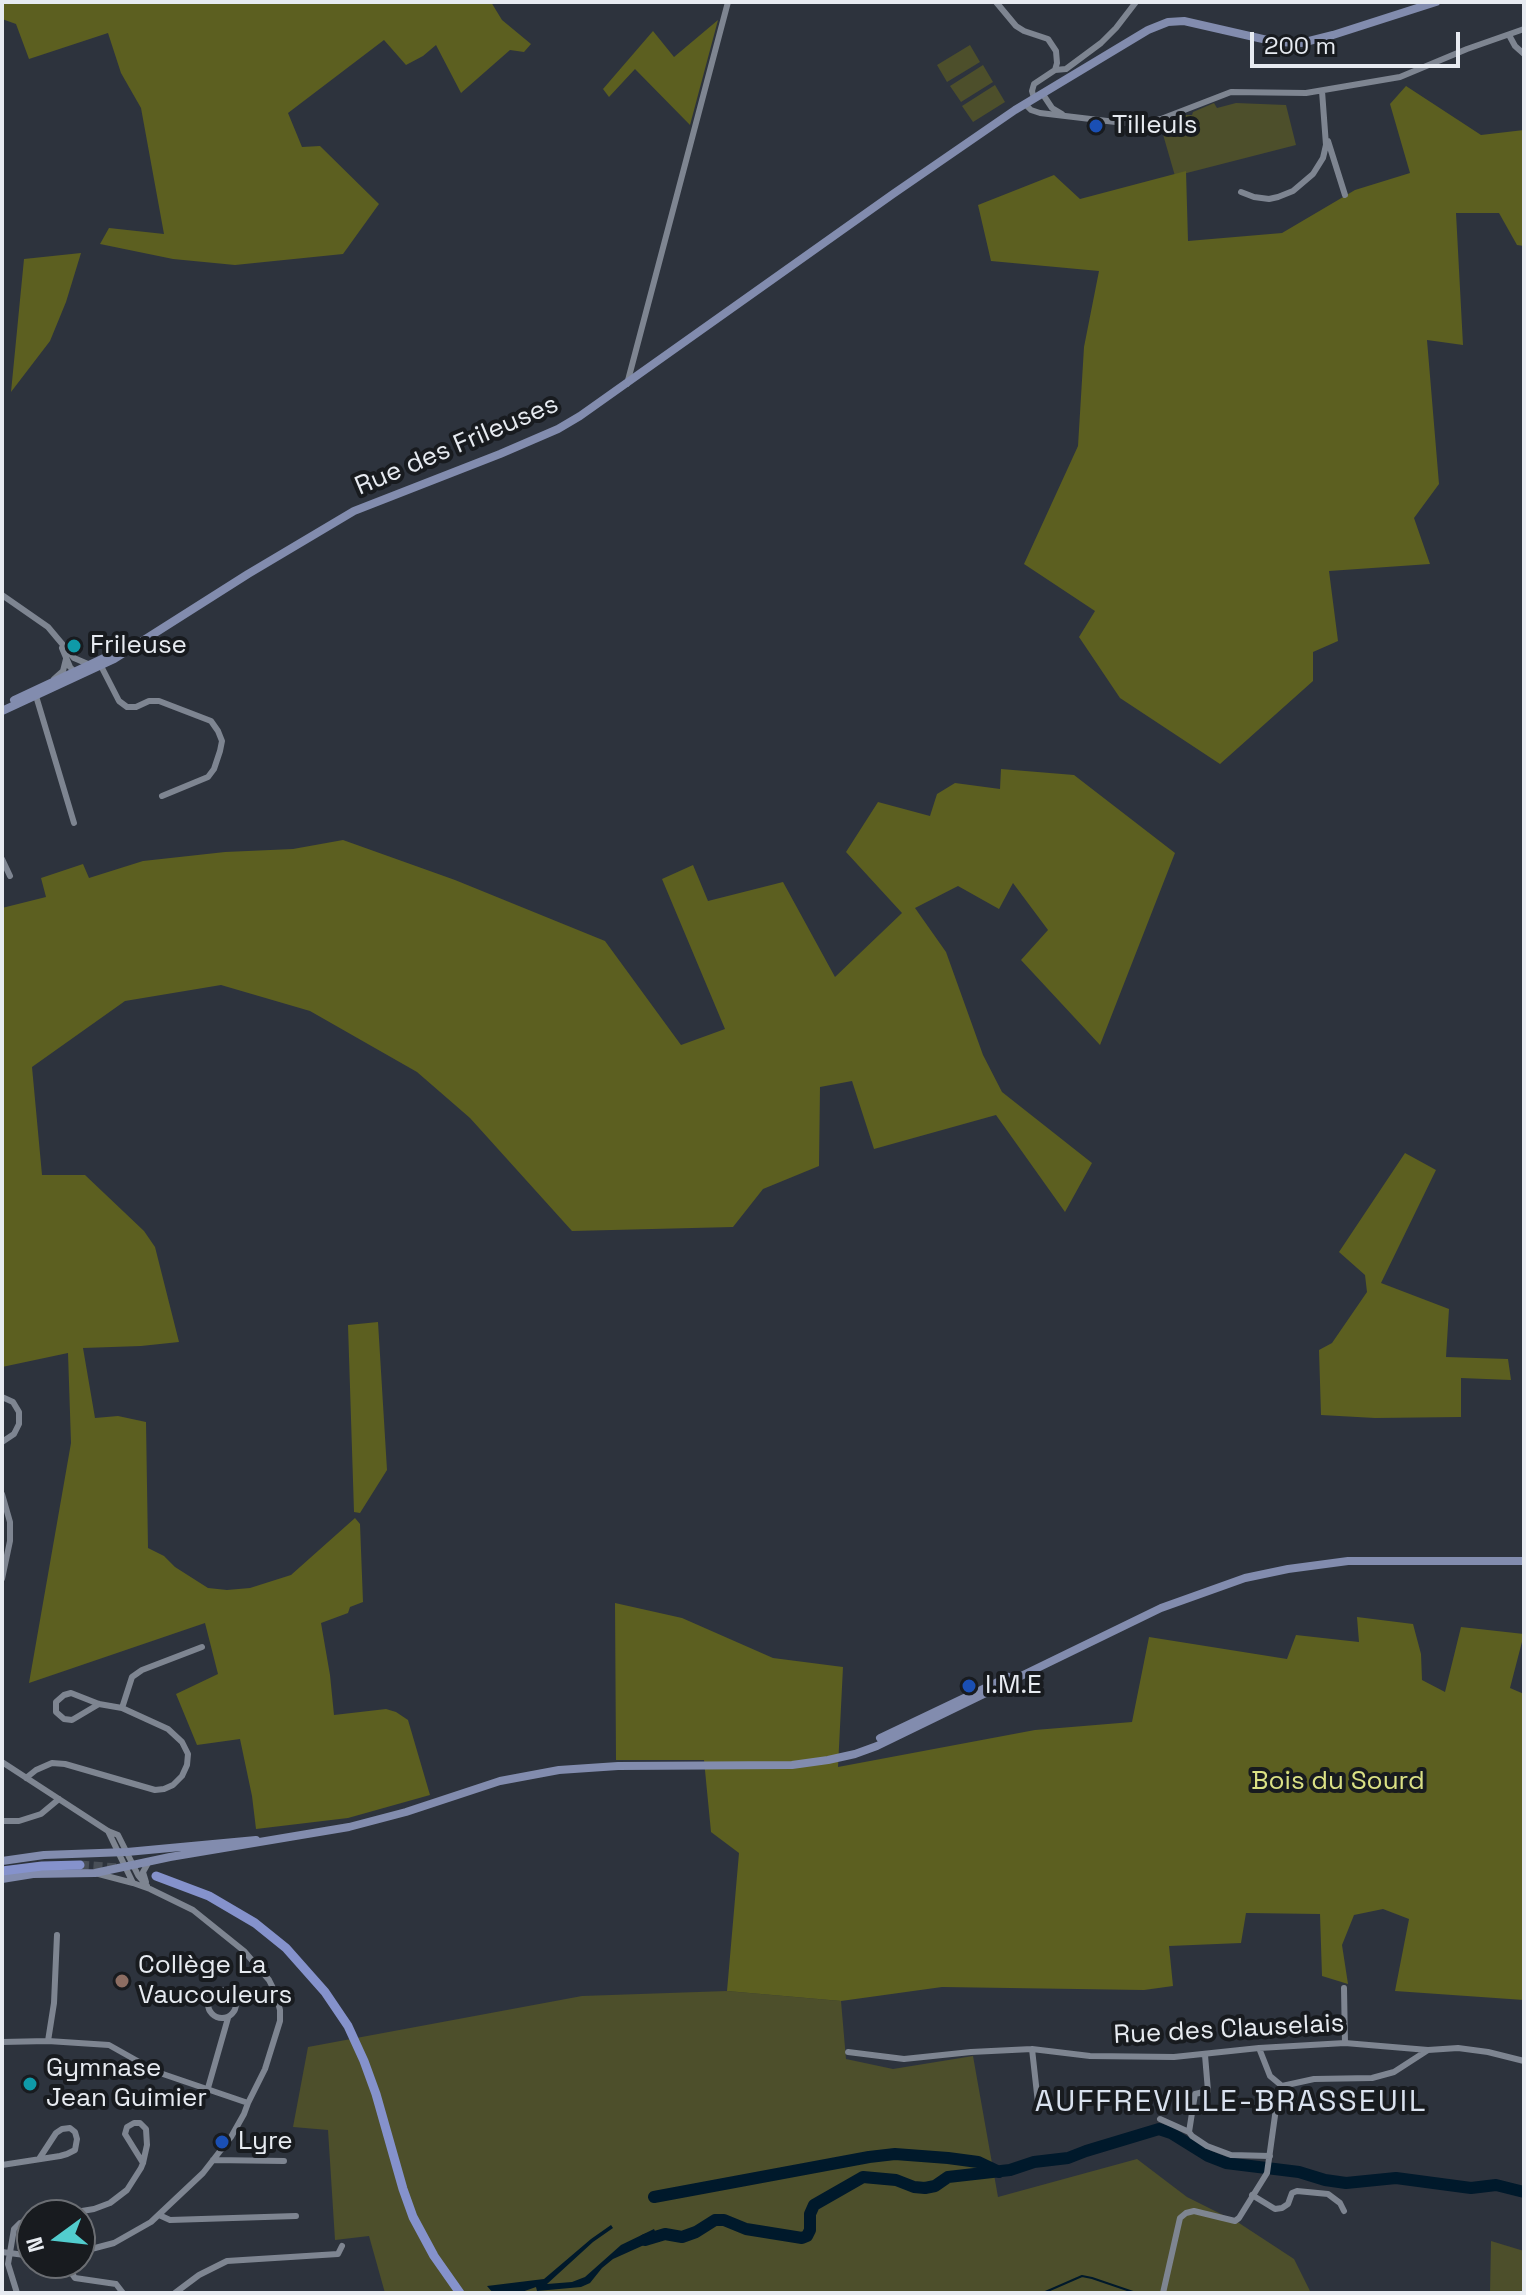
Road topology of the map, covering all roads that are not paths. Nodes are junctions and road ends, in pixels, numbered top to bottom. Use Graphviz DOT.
graph roads {
  1 [pos="728,2"];
  2 [pos="996,2"];
  3 [pos="1136,2"];
  4 [pos="1436,2"];
  5 [pos="1419,4"];
  6 [pos="1524,29"];
  7 [pos="1509,35"];
  8 [pos="1524,54"];
  9 [pos="1055,70"];
  10 [pos="1322,91"];
  11 [pos="1038,96"];
  12 [pos="1025,104"];
  13 [pos="1066,116"];
  14 [pos="1326,134"];
  15 [pos="1241,192"];
  16 [pos="1345,195"];
  17 [pos="627,384"];
  18 [pos="2,595"];
  19 [pos="69,656"];
  20 [pos="97,663"];
  21 [pos="77,674"];
  22 [pos="45,685"];
  23 [pos="36,696"];
  24 [pos="2,708"];
  25 [pos="162,796"];
  26 [pos="74,823"];
  27 [pos="2,859"];
  28 [pos="10,876"];
  29 [pos="2,1397"];
  30 [pos="2,1442"];
  31 [pos="2,1494"];
  32 [pos="1524,1561"];
  33 [pos="2,1579"];
  34 [pos="202,1647"];
  35 [pos="99,1704"];
  36 [pos="122,1708"];
  37 [pos="2,1762"];
  38 [pos="26,1778"];
  39 [pos="59,1799"];
  40 [pos="2,1821"];
  41 [pos="281,1839"];
  42 [pos="123,1852"];
  43 [pos="2,1861"];
  44 [pos="148,1863"];
  45 [pos="80,1865"];
  46 [pos="128,1867"];
  47 [pos="2,1871"];
  48 [pos="95,1873"];
  49 [pos="156,1876"];
  50 [pos="2,1879"];
  51 [pos="133,1883"];
  52 [pos="150,1889"];
  53 [pos="57,1935"];
  54 [pos="1344,1988"];
  55 [pos="228,2018"];
  56 [pos="48,2041"];
  57 [pos="2,2042"];
  58 [pos="1345,2043"];
  59 [pos="1259,2048"];
  60 [pos="1032,2049"];
  61 [pos="1428,2050"];
  62 [pos="848,2052"];
  63 [pos="1205,2055"];
  64 [pos="1524,2061"];
  65 [pos="1282,2086"];
  66 [pos="208,2088"];
  67 [pos="248,2103"];
  68 [pos="1038,2103"];
  69 [pos="1160,2119"];
  70 [pos="1189,2132"];
  71 [pos="39,2159"];
  72 [pos="1270,2159"];
  73 [pos="213,2160"];
  74 [pos="284,2161"];
  75 [pos="143,2163"];
  76 [pos="2,2165"];
  77 [pos="1252,2195"];
  78 [pos="96,2208"];
  79 [pos="1344,2211"];
  80 [pos="159,2215"];
  81 [pos="296,2216"];
  82 [pos="16,2227"];
  83 [pos="342,2246"];
  84 [pos="96,2249"];
  85 [pos="2,2252"];
  86 [pos="10,2253"];
  87 [pos="16,2254"];
  88 [pos="82,2279"];
  89 [pos="17,2293"];
  90 [pos="123,2293"];
  91 [pos="175,2293"];
  92 [pos="460,2293"];
  93 [pos="1163,2293"];
  1 -- 17 [label="street"];
  2 -- 9 [label="street"];
  3 -- 9 [label="street"];
  4 -- 5 [label="main road, Rue des Frileuses"];
  5 -- 11 [label="main road, Rue des Frileuses"];
  6 -- 7 [label="street"];
  7 -- 8 [label="street"];
  7 -- 10 [label="street"];
  9 -- 11 [label="street"];
  10 -- 13 [label="street"];
  10 -- 14 [label="street"];
  11 -- 12 [label="main road, Rue des Frileuses"];
  11 -- 13 [label="street"];
  12 -- 13 [label="street"];
  12 -- 17 [label="main road, Rue des Frileuses"];
  14 -- 15 [label="street"];
  14 -- 16 [label="street"];
  17 -- 20 [label="main road, Rue des Frileuses"];
  18 -- 19 [label="street"];
  19 -- 20 [label="street"];
  19 -- 21 [label="street"];
  19 -- 22 [label="street"];
  20 -- 21 [label="main road, Rue des Frileuses"];
  20 -- 25 [label="street"];
  21 -- 22 [label="main road"];
  21 -- 23 [label="main road, Rue des Frileuses"];
  22 -- 24 [label="main road"];
  23 -- 24 [label="main road, Rue des Frileuses"];
  23 -- 26 [label="street"];
  27 -- 28 [label="street"];
  29 -- 30 [label="street"];
  31 -- 33 [label="street"];
  32 -- 41 [label="main road"];
  34 -- 36 [label="street"];
  35 -- 35 [label="street"];
  35 -- 36 [label="street"];
  36 -- 38 [label="street"];
  37 -- 38 [label="street"];
  38 -- 39 [label="street"];
  39 -- 40 [label="street"];
  39 -- 42 [label="street"];
  41 -- 42 [label="main road"];
  41 -- 44 [label="main road"];
  42 -- 43 [label="main road"];
  42 -- 46 [label="street"];
  44 -- 46 [label="main road"];
  44 -- 52 [label="street"];
  45 -- 47 [label="main road"];
  46 -- 48 [label="main road"];
  46 -- 51 [label="street"];
  46 -- 52 [label="street"];
  48 -- 50 [label="main road"];
  48 -- 51 [label="street"];
  49 -- 92 [label="main road"];
  51 -- 52 [label="street"];
  52 -- 67 [label="street"];
  53 -- 56 [label="street"];
  54 -- 58 [label="street"];
  55 -- 55 [label="street"];
  55 -- 66 [label="street"];
  56 -- 57 [label="street"];
  56 -- 66 [label="street"];
  58 -- 59 [label="street, Rue des Clauselais"];
  58 -- 61 [label="street, Rue des Clauselais"];
  59 -- 63 [label="street, Rue des Clauselais"];
  59 -- 65 [label="street"];
  60 -- 62 [label="street, Rue des Clauselais"];
  60 -- 63 [label="street, Rue des Clauselais"];
  60 -- 68 [label="street"];
  61 -- 64 [label="street, Rue des Clauselais"];
  61 -- 65 [label="street"];
  63 -- 70 [label="street"];
  65 -- 72 [label="street"];
  66 -- 67 [label="street"];
  67 -- 73 [label="street"];
  69 -- 70 [label="street"];
  70 -- 72 [label="street"];
  71 -- 71 [label="street"];
  71 -- 76 [label="street"];
  72 -- 77 [label="street"];
  73 -- 74 [label="street"];
  73 -- 80 [label="street"];
  75 -- 75 [label="street"];
  75 -- 78 [label="street"];
  77 -- 79 [label="street"];
  77 -- 93 [label="street"];
  80 -- 81 [label="street"];
  80 -- 84 [label="street"];
  82 -- 86 [label="street"];
  83 -- 91 [label="street"];
  85 -- 86 [label="street"];
  86 -- 87 [label="street"];
  86 -- 89 [label="street"];
  88 -- 90 [label="street"];
}
